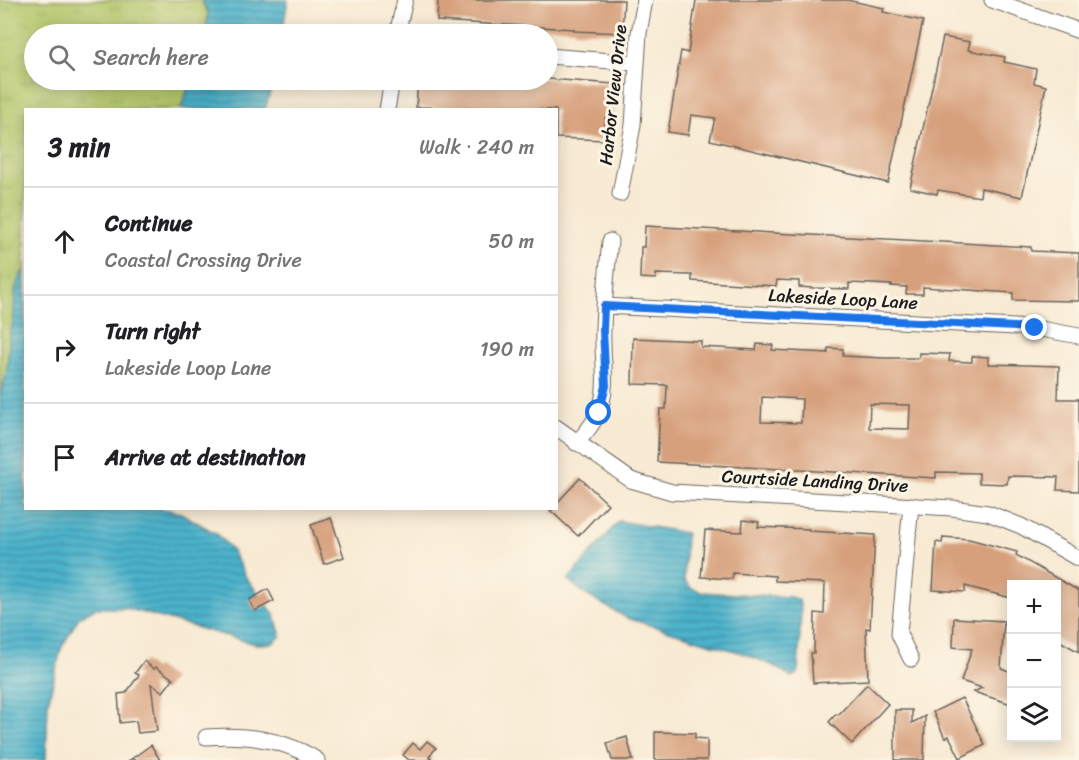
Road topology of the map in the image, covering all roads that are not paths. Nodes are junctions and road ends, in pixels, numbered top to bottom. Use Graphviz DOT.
graph roads {
  1 [pos="405,0"];
  2 [pos="645,0"];
  3 [pos="992,0"];
  4 [pos="399,24"];
  5 [pos="1079,31"];
  6 [pos="558,57"];
  7 [pos="636,63"];
  8 [pos="390,90"];
  9 [pos="387,108"];
  10 [pos="620,194"];
  11 [pos="610,241"];
  12 [pos="604,306"];
  13 [pos="1079,336"];
  14 [pos="558,429"];
  15 [pos="576,443"];
  16 [pos="911,506"];
  17 [pos="1079,559"];
  18 [pos="911,659"];
  19 [pos="206,737"];
  20 [pos="317,760"];
  1 -- 4 [label="street"];
  2 -- 7 [label="street, Harbor View Drive"];
  3 -- 5 [label="street"];
  6 -- 7 [label="street"];
  7 -- 10 [label="street, Harbor View Drive"];
  8 -- 9 [label="street"];
  11 -- 12 [label="street"];
  12 -- 13 [label="street, Lakeside Loop Lane"];
  12 -- 15 [label="street"];
  14 -- 15 [label="street, Courtside Landing Drive"];
  15 -- 16 [label="street, Courtside Landing Drive"];
  16 -- 17 [label="street, Courtside Landing Drive"];
  16 -- 18 [label="street"];
  19 -- 20 [label="street"];
}
